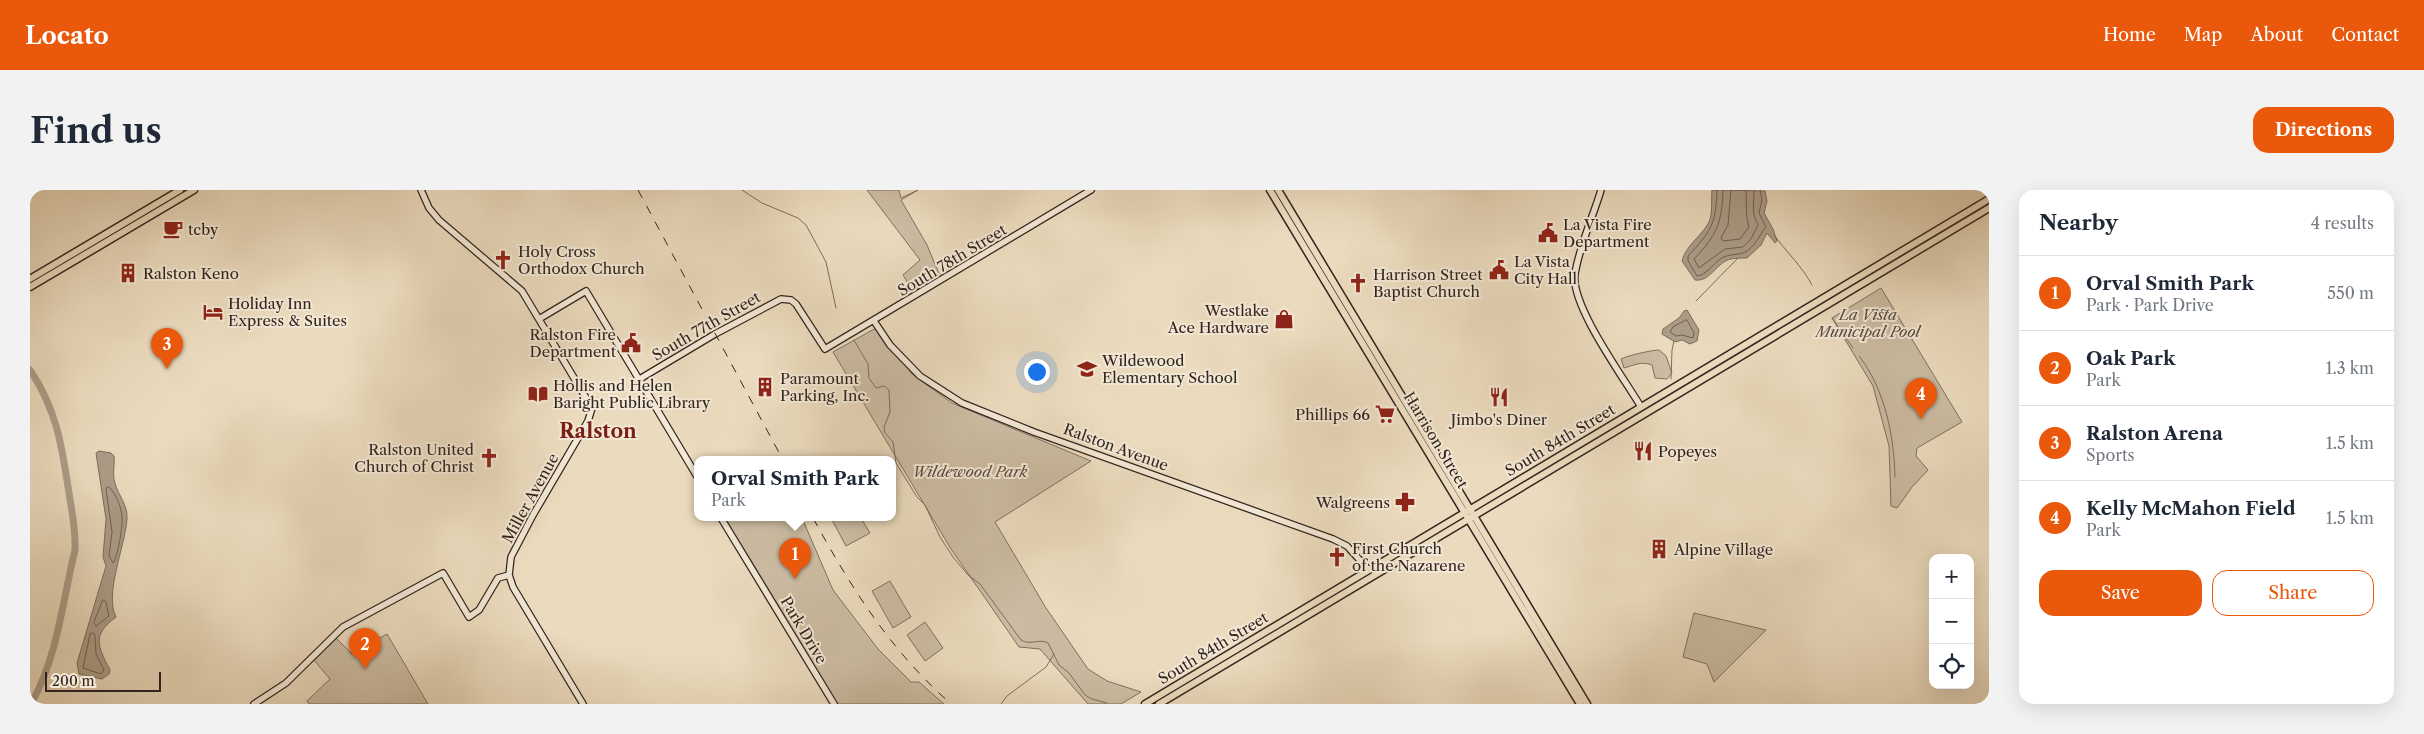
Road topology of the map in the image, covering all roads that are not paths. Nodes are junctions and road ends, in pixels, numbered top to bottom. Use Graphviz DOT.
graph roads {
  1 [pos="194,190"];
  2 [pos="421,190"];
  3 [pos="1091,190"];
  4 [pos="1270,190"];
  5 [pos="1278,190"];
  6 [pos="1601,190"];
  7 [pos="182,192"];
  8 [pos="1989,199"];
  9 [pos="1989,208"];
  10 [pos="108,233"];
  11 [pos="83,256"];
  12 [pos="30,279"];
  13 [pos="30,287"];
  14 [pos="539,319"];
  15 [pos="874,321"];
  16 [pos="825,349"];
  17 [pos="638,380"];
  18 [pos="1641,407"];
  19 [pos="694,471"];
  20 [pos="1469,513"];
  21 [pos="724,521"];
  22 [pos="1368,569"];
  23 [pos="509,575"];
  24 [pos="1335,597"];
  25 [pos="254,704"];
  26 [pos="583,704"];
  27 [pos="834,704"];
  28 [pos="1145,704"];
  29 [pos="1159,704"];
  30 [pos="1580,704"];
  31 [pos="1587,704"];
  1 -- 7 [label="main road"];
  2 -- 14 [label="street"];
  3 -- 15 [label="street, South 78th Street"];
  4 -- 20 [label="main road, Harrison Street"];
  5 -- 20 [label="main road, Harrison Street"];
  6 -- 18 [label="street"];
  7 -- 10 [label="main road"];
  7 -- 11 [label="main road"];
  8 -- 18 [label="main road, South 84th Street"];
  9 -- 20 [label="main road, South 84th Street"];
  10 -- 11 [label="main road"];
  10 -- 12 [label="main road"];
  11 -- 13 [label="main road"];
  14 -- 17 [label="street"];
  14 -- 23 [label="street, Miller Avenue"];
  15 -- 16 [label="street, South 78th Street"];
  15 -- 22 [label="street, Ralston Avenue"];
  16 -- 17 [label="street, South 77th Street"];
  17 -- 19 [label="street"];
  18 -- 20 [label="main road, South 84th Street"];
  20 -- 22 [label="main road, South 84th Street"];
  20 -- 24 [label="main road, South 84th Street"];
  20 -- 30 [label="main road, Harrison Street"];
  20 -- 31 [label="main road, Harrison Street"];
  21 -- 27 [label="street, Park Drive"];
  22 -- 24 [label="main road"];
  22 -- 28 [label="main road, South 84th Street"];
  23 -- 25 [label="street"];
  23 -- 26 [label="street"];
  24 -- 29 [label="main road, South 84th Street"];
}
